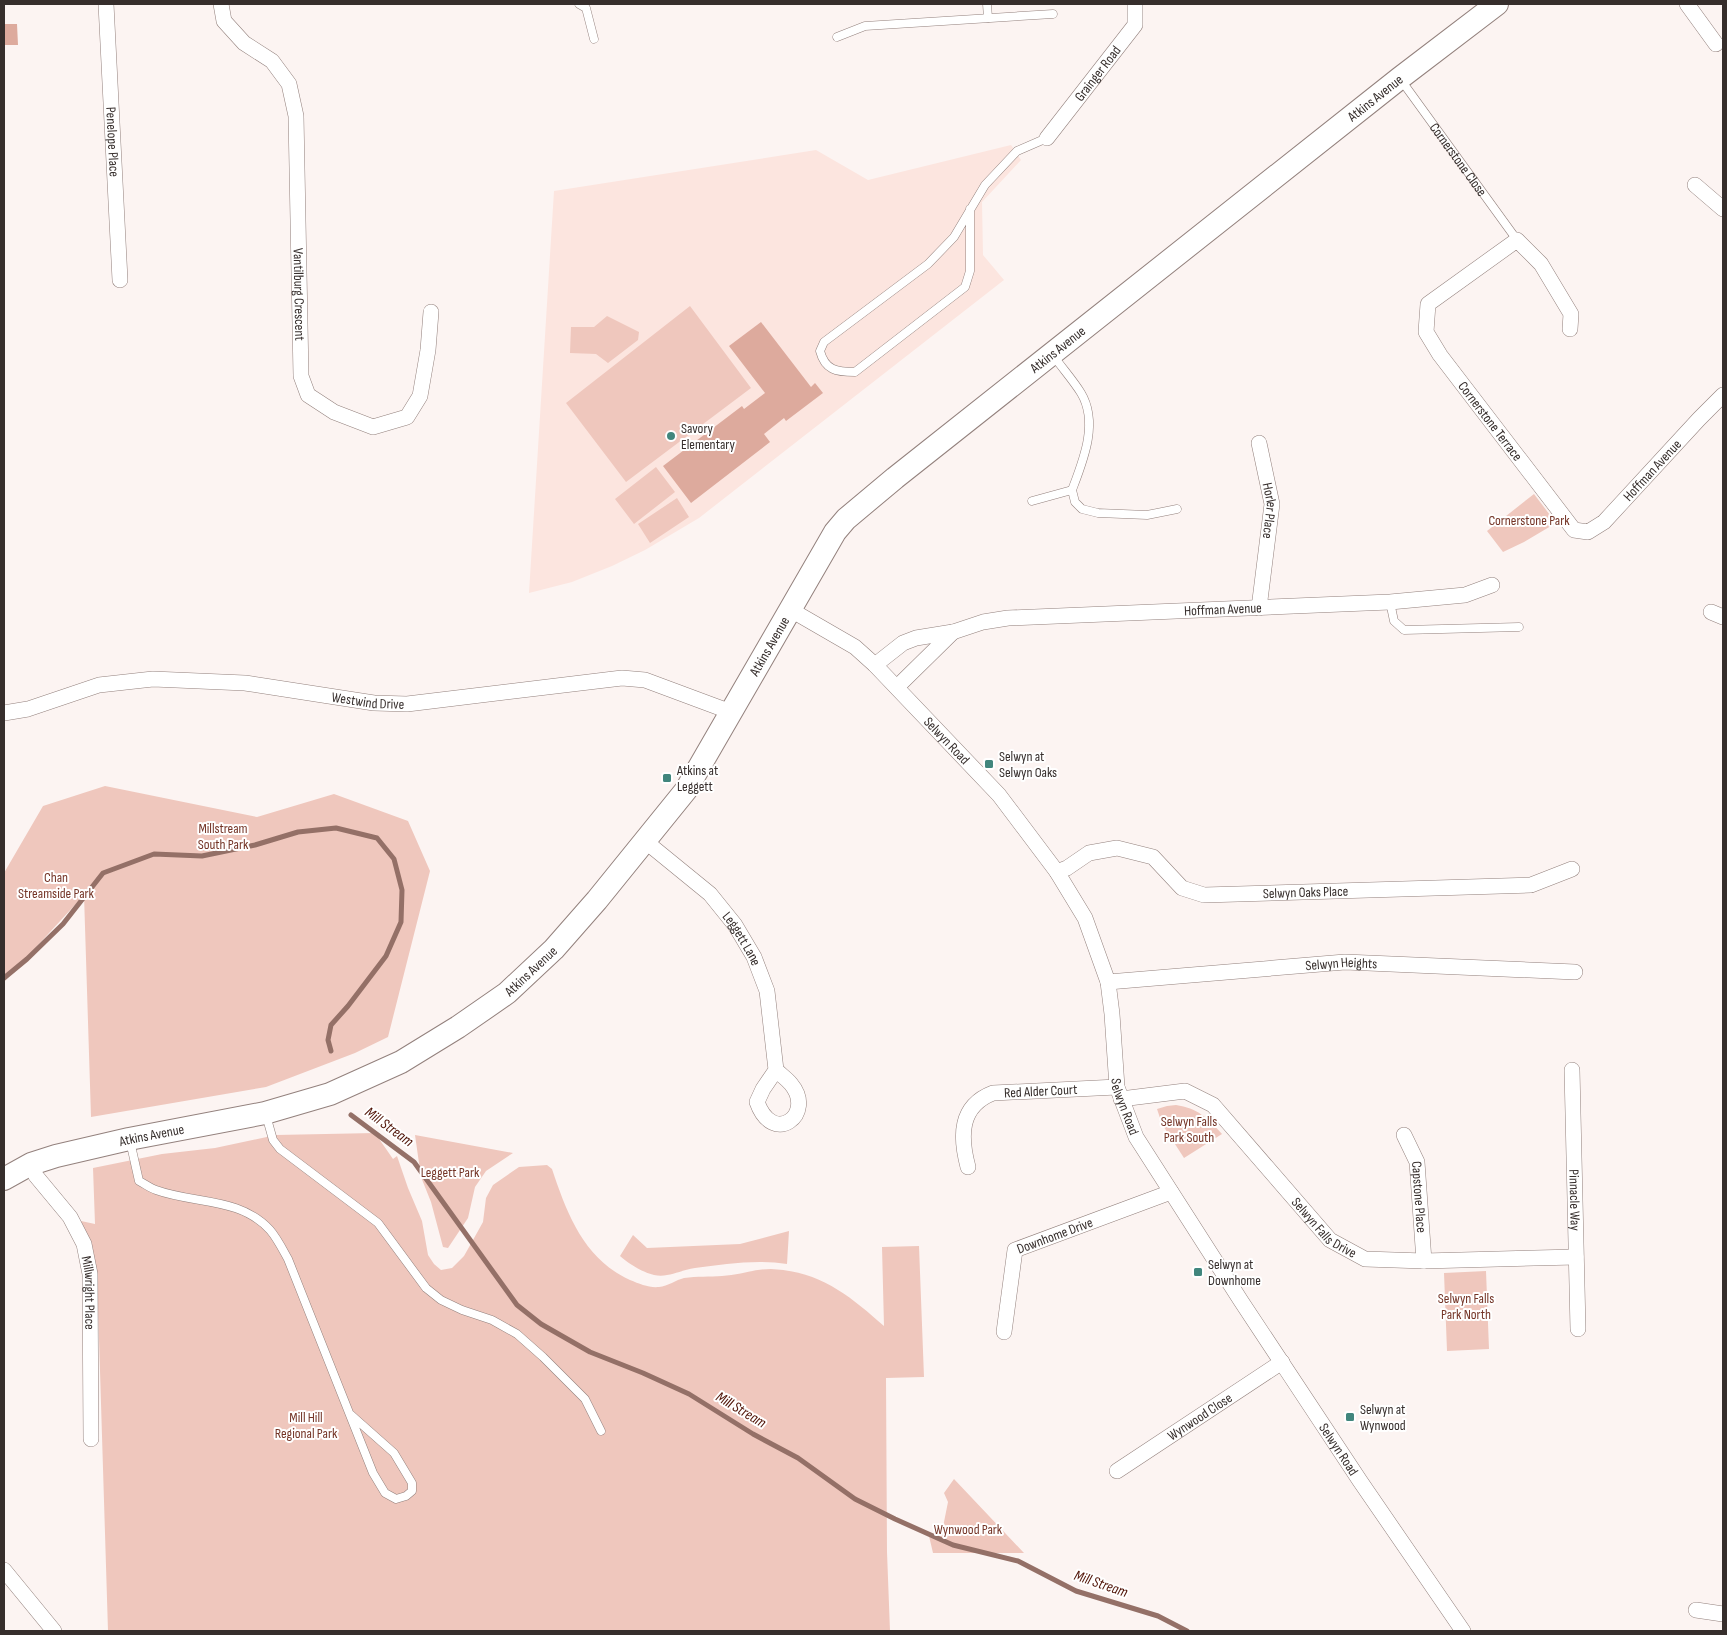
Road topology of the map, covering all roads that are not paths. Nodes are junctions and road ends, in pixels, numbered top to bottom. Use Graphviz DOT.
graph roads {
  1 [pos="106,4"];
  2 [pos="221,4"];
  3 [pos="579,4"];
  4 [pos="987,4"];
  5 [pos="1135,4"];
  6 [pos="1497,4"];
  7 [pos="1687,4"];
  8 [pos="1053,14"];
  9 [pos="988,18"];
  10 [pos="837,37"];
  11 [pos="594,39"];
  12 [pos="1716,44"];
  13 [pos="1400,78"];
  14 [pos="1046,138"];
  15 [pos="1695,185"];
  16 [pos="970,209"];
  17 [pos="1723,209"];
  18 [pos="1518,240"];
  19 [pos="120,280"];
  20 [pos="431,312"];
  21 [pos="1570,329"];
  22 [pos="1052,353"];
  23 [pos="1723,395"];
  24 [pos="1259,443"];
  25 [pos="1072,490"];
  26 [pos="1032,501"];
  27 [pos="1176,508"];
  28 [pos="1574,530"];
  29 [pos="1492,585"];
  30 [pos="1390,602"];
  31 [pos="1259,608"];
  32 [pos="791,610"];
  33 [pos="1519,627"];
  34 [pos="953,632"];
  35 [pos="875,665"];
  36 [pos="897,688"];
  37 [pos="732,712"];
  38 [pos="4,713"];
  39 [pos="645,841"];
  40 [pos="1572,869"];
  41 [pos="1058,872"];
  42 [pos="1575,972"];
  43 [pos="1108,982"];
  44 [pos="776,1070"];
  45 [pos="1572,1070"];
  46 [pos="1119,1093"];
  47 [pos="266,1113"];
  48 [pos="1404,1135"];
  49 [pos="129,1139"];
  50 [pos="31,1164"];
  51 [pos="968,1168"];
  52 [pos="4,1179"];
  53 [pos="1171,1192"];
  54 [pos="1576,1257"];
  55 [pos="1424,1261"];
  56 [pos="1578,1329"];
  57 [pos="1004,1332"];
  58 [pos="1282,1362"];
  59 [pos="350,1414"];
  60 [pos="601,1431"];
  61 [pos="92,1439"];
  62 [pos="1117,1471"];
  63 [pos="4,1570"];
  64 [pos="1696,1610"];
  65 [pos="1723,1614"];
  66 [pos="54,1631"];
  67 [pos="1463,1631"];
  1 -- 19 [label="street, Penelope Place"];
  2 -- 20 [label="street, Vantilburg Crescent"];
  3 -- 11 [label="lane"];
  4 -- 9 [label="lane"];
  5 -- 14 [label="street, Grainger Road"];
  6 -- 13 [label="street, Atkins Avenue"];
  7 -- 12 [label="street"];
  8 -- 9 [label="lane"];
  9 -- 10 [label="lane"];
  13 -- 18 [label="lane, Cornerstone Close"];
  13 -- 22 [label="street, Atkins Avenue"];
  14 -- 16 [label="lane"];
  15 -- 17 [label="street"];
  16 -- 16 [label="lane"];
  18 -- 21 [label="street, Cornerstone Close"];
  18 -- 28 [label="street, Cornerstone Terrace"];
  22 -- 25 [label="lane"];
  22 -- 32 [label="street, Atkins Avenue"];
  23 -- 28 [label="street, Hoffman Avenue"];
  24 -- 31 [label="street, Horler Place"];
  25 -- 26 [label="lane"];
  25 -- 27 [label="lane"];
  29 -- 30 [label="street, Hoffman Avenue"];
  30 -- 31 [label="street, Hoffman Avenue"];
  30 -- 33 [label="lane"];
  31 -- 34 [label="street, Hoffman Avenue"];
  32 -- 35 [label="street, Selwyn Road"];
  32 -- 37 [label="street, Atkins Avenue"];
  34 -- 35 [label="street, Hoffman Avenue"];
  34 -- 36 [label="street, Hoffman Avenue"];
  35 -- 36 [label="street, Selwyn Road"];
  36 -- 41 [label="street, Selwyn Road"];
  37 -- 38 [label="street, Westwind Drive"];
  37 -- 39 [label="street, Atkins Avenue"];
  39 -- 44 [label="street, Leggett Lane"];
  39 -- 47 [label="street, Atkins Avenue"];
  40 -- 41 [label="street, Selwyn Oaks Place"];
  41 -- 43 [label="street, Selwyn Road"];
  42 -- 43 [label="street, Selwyn Heights"];
  43 -- 46 [label="street, Selwyn Road"];
  45 -- 54 [label="street, Pinnacle Way"];
  46 -- 51 [label="street, Red Alder Court"];
  46 -- 53 [label="street, Selwyn Road"];
  46 -- 55 [label="street, Selwyn Falls Drive"];
  47 -- 49 [label="street, Atkins Avenue"];
  47 -- 60 [label="lane"];
  48 -- 55 [label="street, Capstone Place"];
  49 -- 50 [label="street, Atkins Avenue"];
  49 -- 59 [label="lane"];
  50 -- 52 [label="street, Atkins Avenue"];
  50 -- 61 [label="street, Millwright Place"];
  53 -- 57 [label="street, Downhome Drive"];
  53 -- 58 [label="street, Selwyn Road"];
  54 -- 55 [label="street, Selwyn Falls Drive"];
  54 -- 56 [label="street, Pinnacle Way"];
  58 -- 62 [label="street, Wynwood Close"];
  58 -- 67 [label="street, Selwyn Road"];
  59 -- 59 [label="lane"];
  63 -- 66 [label="street"];
  64 -- 65 [label="street"];
}
